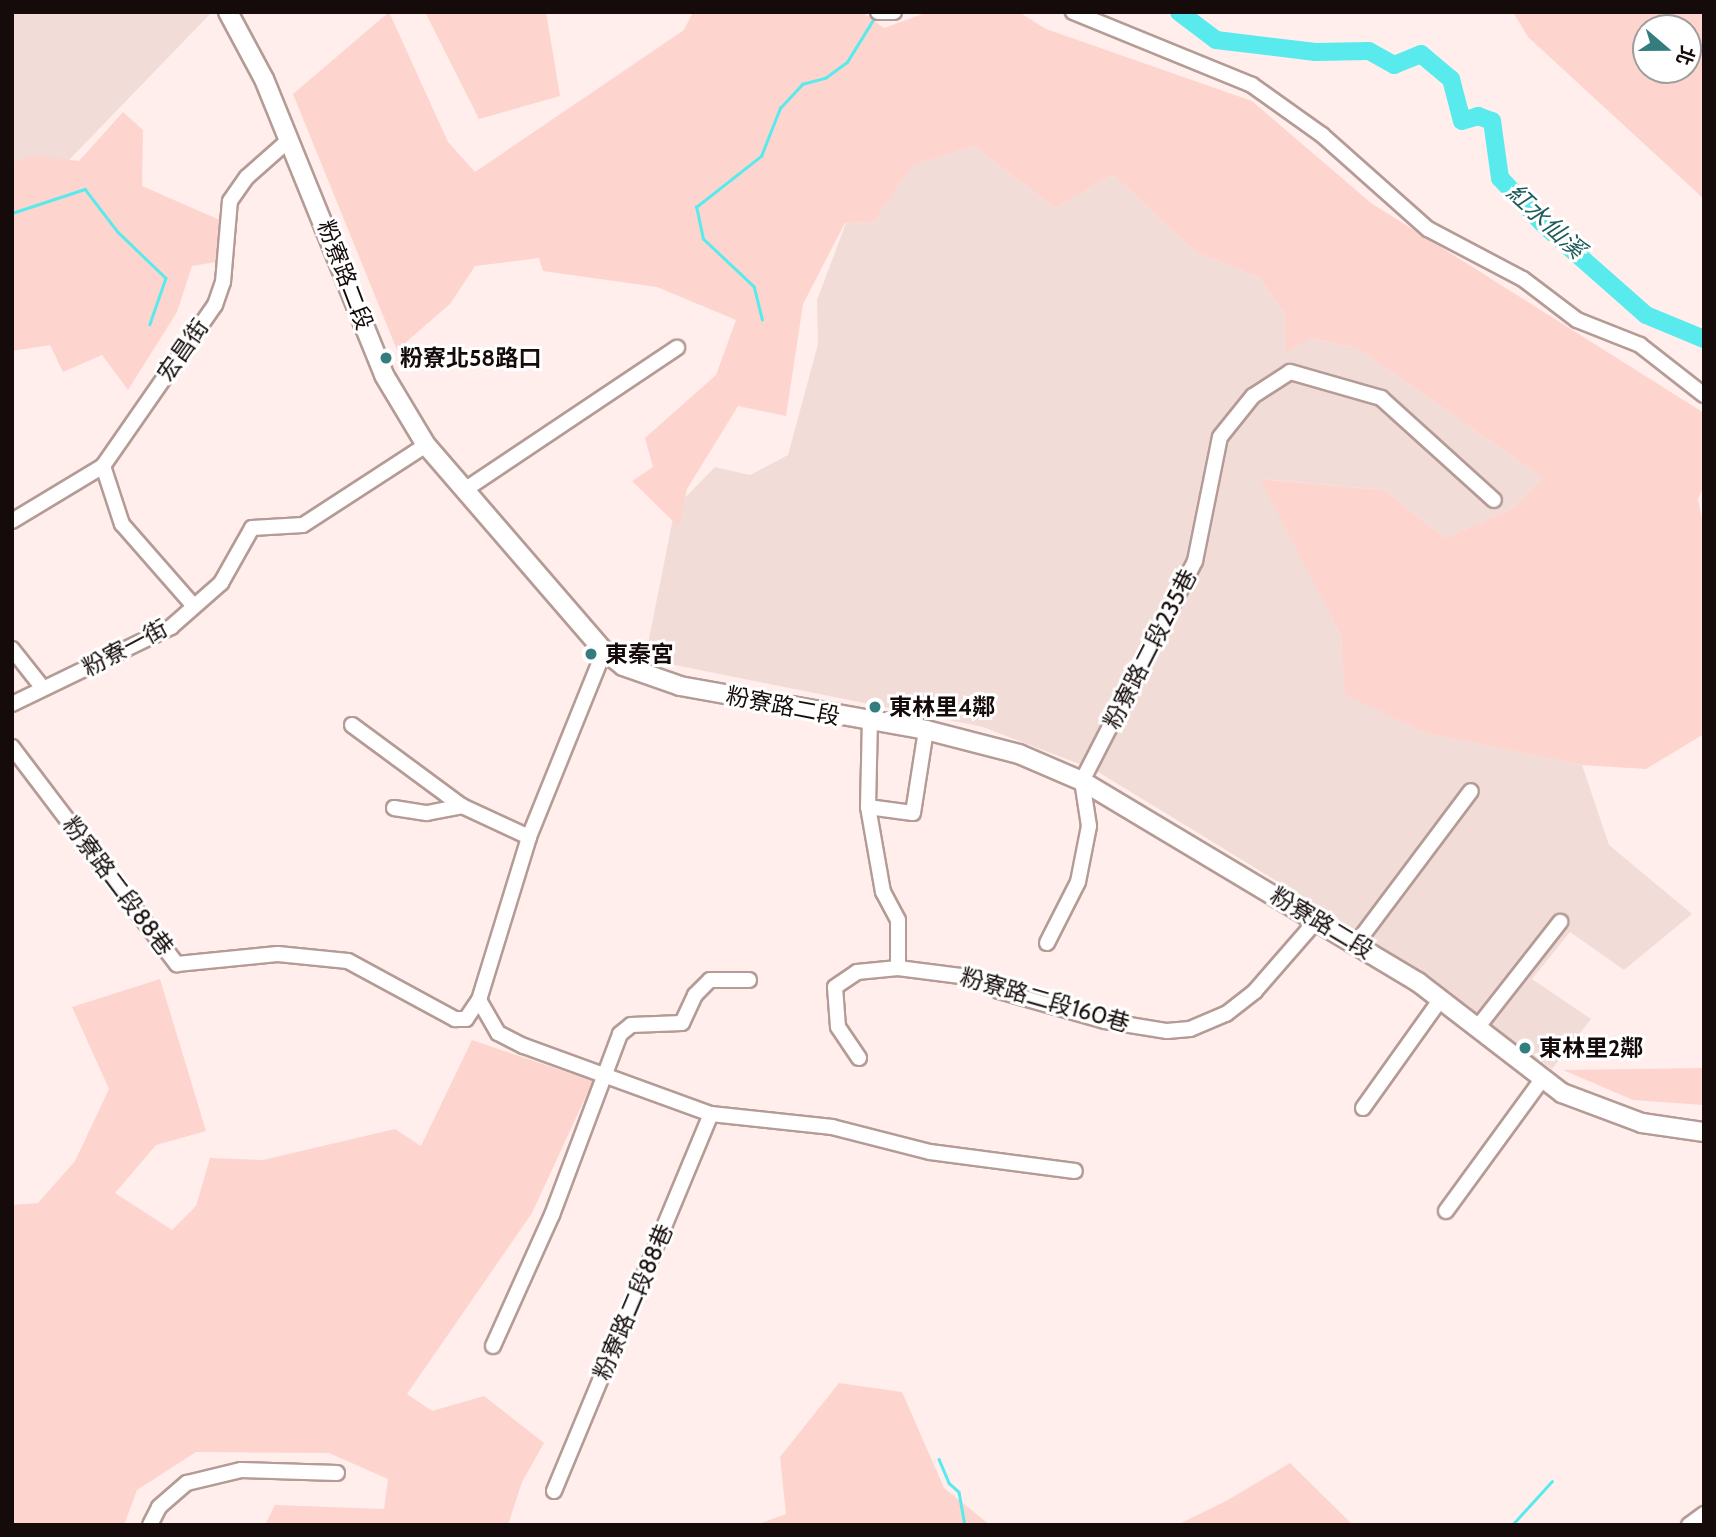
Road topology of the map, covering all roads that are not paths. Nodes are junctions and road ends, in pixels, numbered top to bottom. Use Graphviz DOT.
graph roads {
  1 [pos="228,12"];
  2 [pos="243,12"];
  3 [pos="1073,12"];
  4 [pos="1090,17"];
  5 [pos="264,79"];
  6 [pos="290,139"];
  7 [pos="677,348"];
  8 [pos="1704,395"];
  9 [pos="426,444"];
  10 [pos="103,466"];
  11 [pos="466,489"];
  12 [pos="1494,500"];
  13 [pos="12,521"];
  14 [pos="192,604"];
  15 [pos="12,649"];
  16 [pos="604,651"];
  17 [pos="42,687"];
  18 [pos="12,704"];
  19 [pos="870,722"];
  20 [pos="352,725"];
  21 [pos="926,730"];
  22 [pos="12,747"];
  23 [pos="1082,781"];
  24 [pos="1471,791"];
  25 [pos="462,806"];
  26 [pos="868,807"];
  27 [pos="394,808"];
  28 [pos="529,837"];
  29 [pos="1317,920"];
  30 [pos="1560,922"];
  31 [pos="1047,943"];
  32 [pos="1356,944"];
  33 [pos="898,968"];
  34 [pos="749,980"];
  35 [pos="479,1000"];
  36 [pos="1440,1000"];
  37 [pos="1477,1028"];
  38 [pos="859,1058"];
  39 [pos="1543,1078"];
  40 [pos="603,1079"];
  41 [pos="1363,1108"];
  42 [pos="711,1114"];
  43 [pos="1704,1132"];
  44 [pos="1075,1171"];
  45 [pos="1446,1211"];
  46 [pos="493,1346"];
  47 [pos="337,1473"];
  48 [pos="554,1491"];
  49 [pos="1704,1514"];
  50 [pos="150,1525"];
  51 [pos="1689,1525"];
  1 -- 5 [label="main road, 粉寮路二段"];
  2 -- 5 [label="main road, 粉寮路二段"];
  3 -- 4 [label="street"];
  4 -- 8 [label="street"];
  5 -- 6 [label="main road, 粉寮路二段"];
  6 -- 9 [label="main road, 粉寮路二段"];
  6 -- 10 [label="street, 宏昌街"];
  7 -- 11 [label="street"];
  9 -- 11 [label="main road, 粉寮路二段"];
  9 -- 14 [label="street, 粉寮一街"];
  10 -- 13 [label="street, 宏昌街"];
  10 -- 14 [label="street"];
  11 -- 16 [label="main road, 粉寮路二段"];
  12 -- 23 [label="street, 粉寮路二段235巷"];
  14 -- 17 [label="street, 粉寮一街"];
  15 -- 17 [label="street"];
  16 -- 19 [label="main road, 粉寮路二段"];
  16 -- 28 [label="street"];
  17 -- 18 [label="street, 粉寮一街"];
  19 -- 21 [label="main road, 粉寮路二段"];
  19 -- 26 [label="street"];
  20 -- 25 [label="street"];
  21 -- 23 [label="main road, 粉寮路二段"];
  21 -- 26 [label="street"];
  22 -- 35 [label="street, 粉寮路二段88巷"];
  23 -- 29 [label="main road, 粉寮路二段"];
  23 -- 31 [label="street"];
  24 -- 32 [label="street"];
  25 -- 27 [label="street"];
  25 -- 28 [label="street"];
  26 -- 33 [label="street"];
  28 -- 35 [label="street"];
  29 -- 32 [label="main road, 粉寮路二段"];
  29 -- 33 [label="street, 粉寮路二段160巷"];
  30 -- 37 [label="street"];
  32 -- 36 [label="main road, 粉寮路二段"];
  33 -- 38 [label="street, 粉寮路二段160巷"];
  34 -- 40 [label="street"];
  35 -- 40 [label="street"];
  36 -- 37 [label="main road, 粉寮路二段"];
  36 -- 41 [label="street"];
  37 -- 39 [label="main road, 粉寮路二段"];
  39 -- 43 [label="main road, 粉寮路二段"];
  39 -- 45 [label="street"];
  40 -- 42 [label="street"];
  40 -- 46 [label="street"];
  42 -- 44 [label="street"];
  42 -- 48 [label="street, 粉寮路二段88巷"];
  47 -- 50 [label="street"];
  49 -- 51 [label="street"];
}
